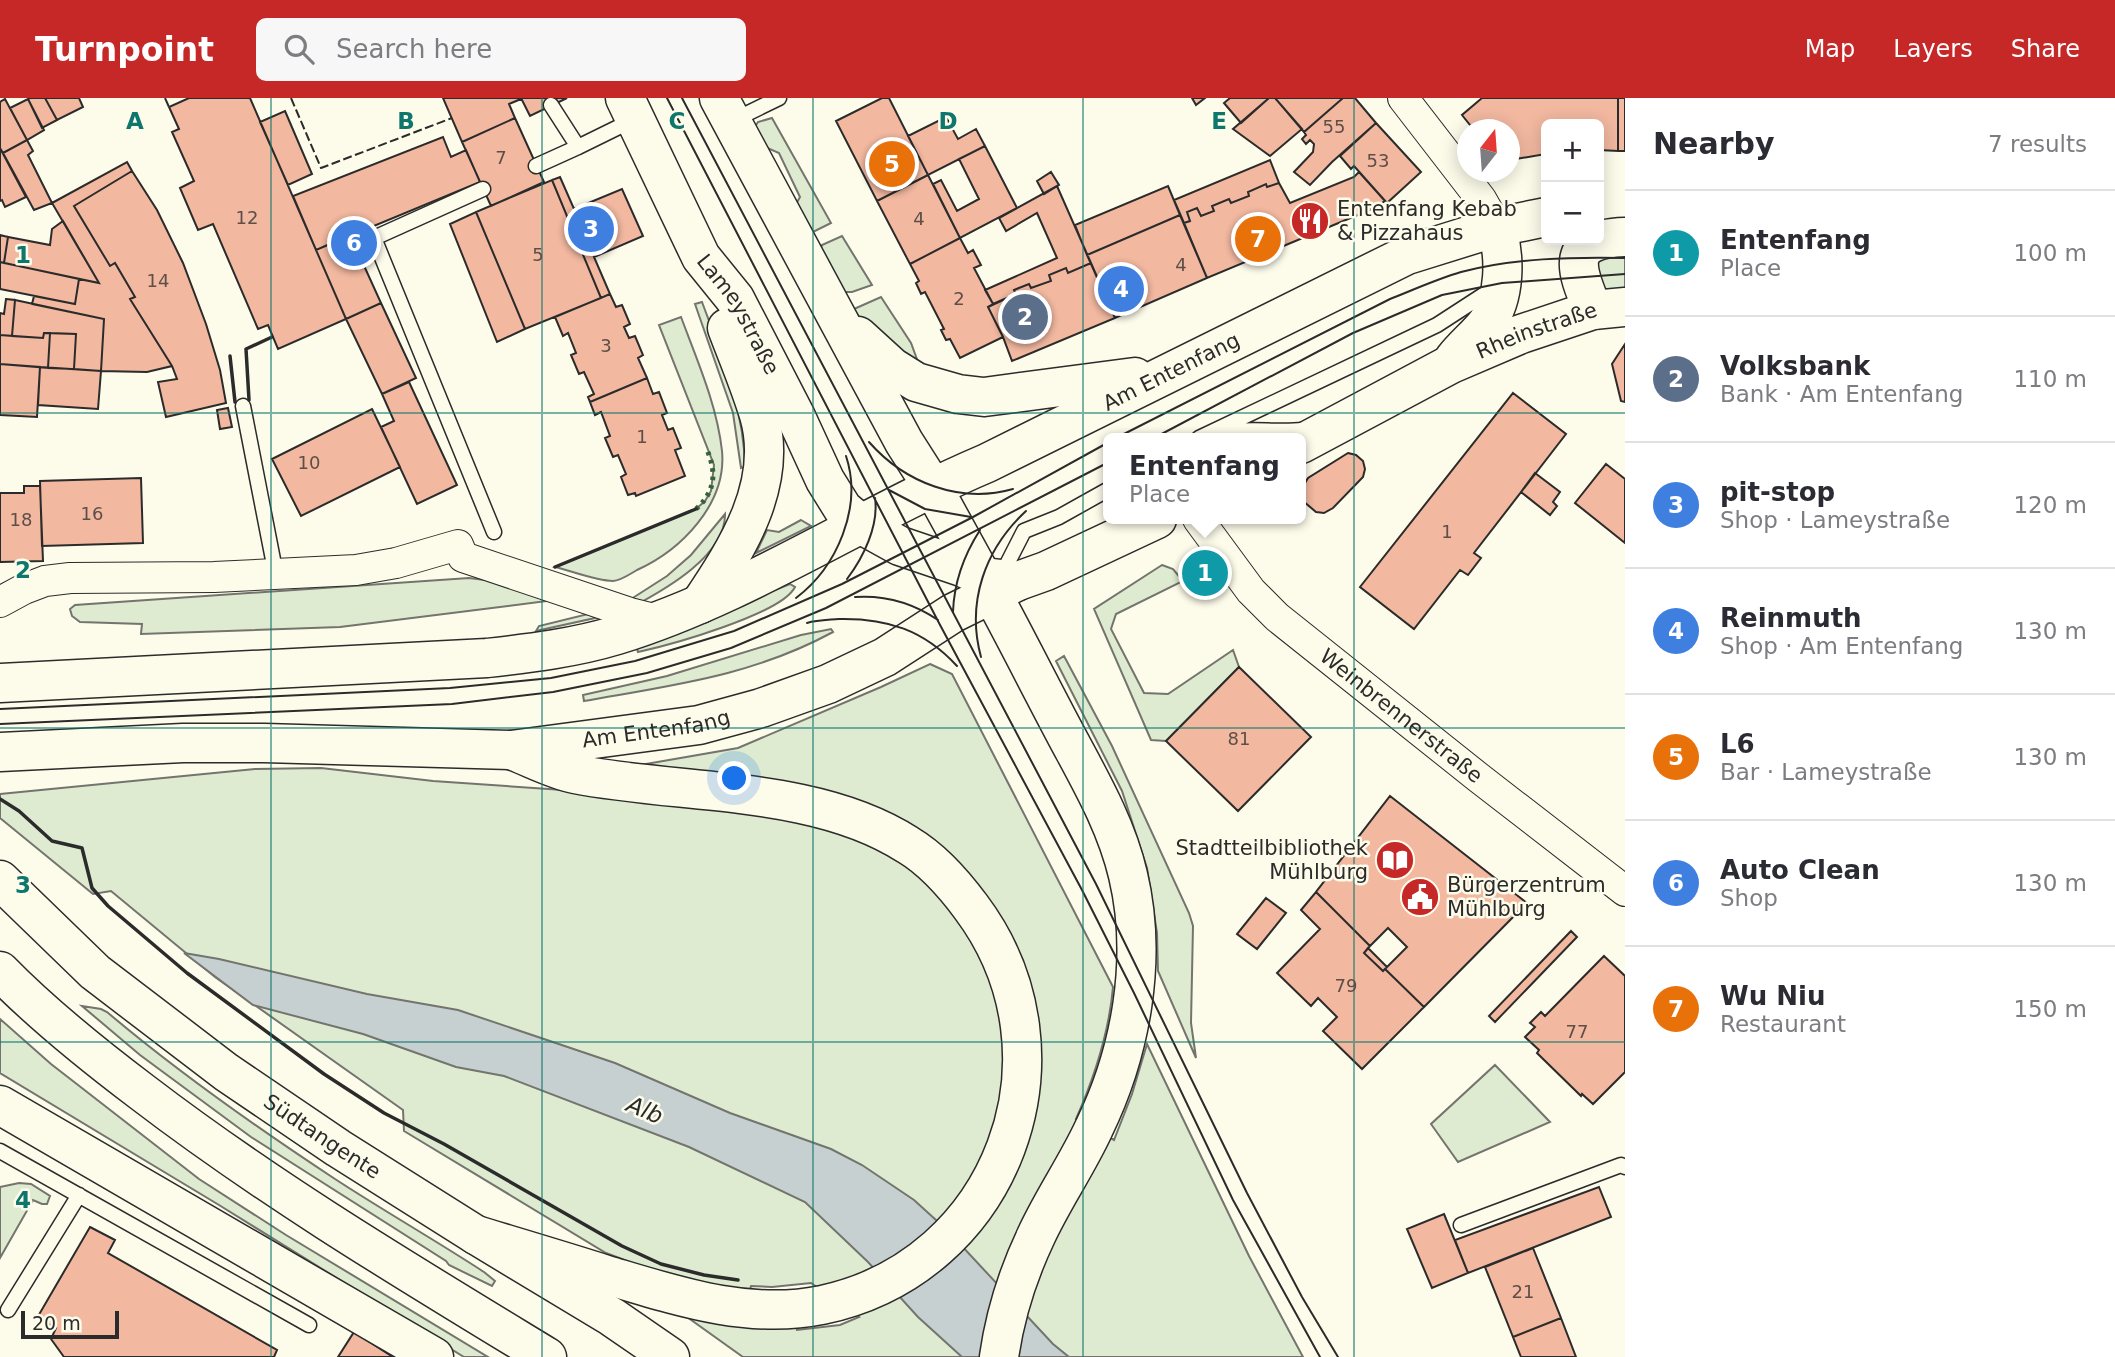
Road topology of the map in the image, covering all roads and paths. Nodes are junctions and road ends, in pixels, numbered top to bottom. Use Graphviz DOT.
graph roads {
  1 [pos="779,98"];
  2 [pos="1402,98"];
  3 [pos="551,105"];
  4 [pos="630,109"];
  5 [pos="725,110"];
  6 [pos="578,147"];
  7 [pos="536,166"];
  8 [pos="484,189"];
  9 [pos="1541,218"];
  10 [pos="1604,219"];
  11 [pos="1625,223"];
  12 [pos="1497,227"];
  13 [pos="1625,237"];
  14 [pos="701,257"];
  15 [pos="1502,283"];
  16 [pos="828,302"];
  17 [pos="1609,309"];
  18 [pos="1451,364"];
  19 [pos="1168,372"];
  20 [pos="1287,396"];
  21 [pos="243,406"];
  22 [pos="1210,433"];
  23 [pos="1220,433"];
  24 [pos="1241,433"];
  25 [pos="1259,433"];
  26 [pos="1272,433"];
  27 [pos="1296,433"];
  28 [pos="1317,435"];
  29 [pos="932,486"];
  30 [pos="1103,492"];
  31 [pos="1146,524"];
  32 [pos="1202,524"];
  33 [pos="862,525"];
  34 [pos="494,531"];
  35 [pos="276,575"];
  36 [pos="998,583"];
  37 [pos="0,603"];
  38 [pos="699,605"];
  39 [pos="658,620"];
  40 [pos="0,683"];
  41 [pos="511,750"];
  42 [pos="0,752"];
  43 [pos="0,880"];
  44 [pos="1625,891"];
  45 [pos="0,971"];
  46 [pos="0,1105"];
  47 [pos="0,1151"];
  48 [pos="1625,1167"];
  49 [pos="79,1195"];
  50 [pos="1461,1225"];
  51 [pos="475,1235"];
  52 [pos="8,1310"];
  53 [pos="309,1325"];
  54 [pos="433,1356"];
  55 [pos="547,1357"];
  56 [pos="670,1357"];
  57 [pos="999,1357"];
  1 -- 5 [label="lane"];
  2 -- 12 [label="street"];
  3 -- 6 [label="lane"];
  4 -- 6 [label="lane"];
  4 -- 14 [label="main road, Lameystraße"];
  5 -- 16 [label="main road"];
  6 -- 7 [label="lane"];
  8 -- 34 [label="lane"];
  9 -- 12 [label="main road"];
  10 -- 11 [label="main road"];
  12 -- 15 [label="main road"];
  12 -- 19 [label="main road, Am Entenfang"];
  13 -- 17 [label="main road"];
  14 -- 33 [label="main road, Lameystraße"];
  14 -- 38 [label="main road"];
  15 -- 18 [label="main road"];
  15 -- 20 [label="lane"];
  16 -- 19 [label="main road"];
  16 -- 29 [label="main road"];
  17 -- 18 [label="main road, Rheinstraße"];
  18 -- 28 [label="main road"];
  19 -- 29 [label="main road, Am Entenfang"];
  20 -- 22 [label="lane"];
  20 -- 25 [label="lane"];
  21 -- 35 [label="lane"];
  23 -- 24 [label="lane"];
  26 -- 27 [label="lane"];
  29 -- 33 [label="main road, Am Entenfang"];
  29 -- 36 [label="main road"];
  30 -- 36 [label="lane"];
  31 -- 36 [label="main road, Am Entenfang"];
  32 -- 44 [label="street, Weinbrennerstraße"];
  33 -- 36 [label="main road, Lameystraße"];
  33 -- 38 [label="main road"];
  35 -- 37 [label="street"];
  35 -- 39 [label="street"];
  36 -- 41 [label="main road, Am Entenfang"];
  36 -- 57 [label="main road"];
  38 -- 39 [label="main road"];
  39 -- 40 [label="main road"];
  41 -- 42 [label="main road, Am Entenfang"];
  41 -- 51 [label="main road"];
  43 -- 51 [label="main road, Südtangente"];
  45 -- 55 [label="main road"];
  46 -- 54 [label="main road"];
  47 -- 49 [label="lane"];
  48 -- 50 [label="lane"];
  49 -- 52 [label="lane"];
  49 -- 53 [label="lane"];
  51 -- 56 [label="main road, Südtangente"];
}
